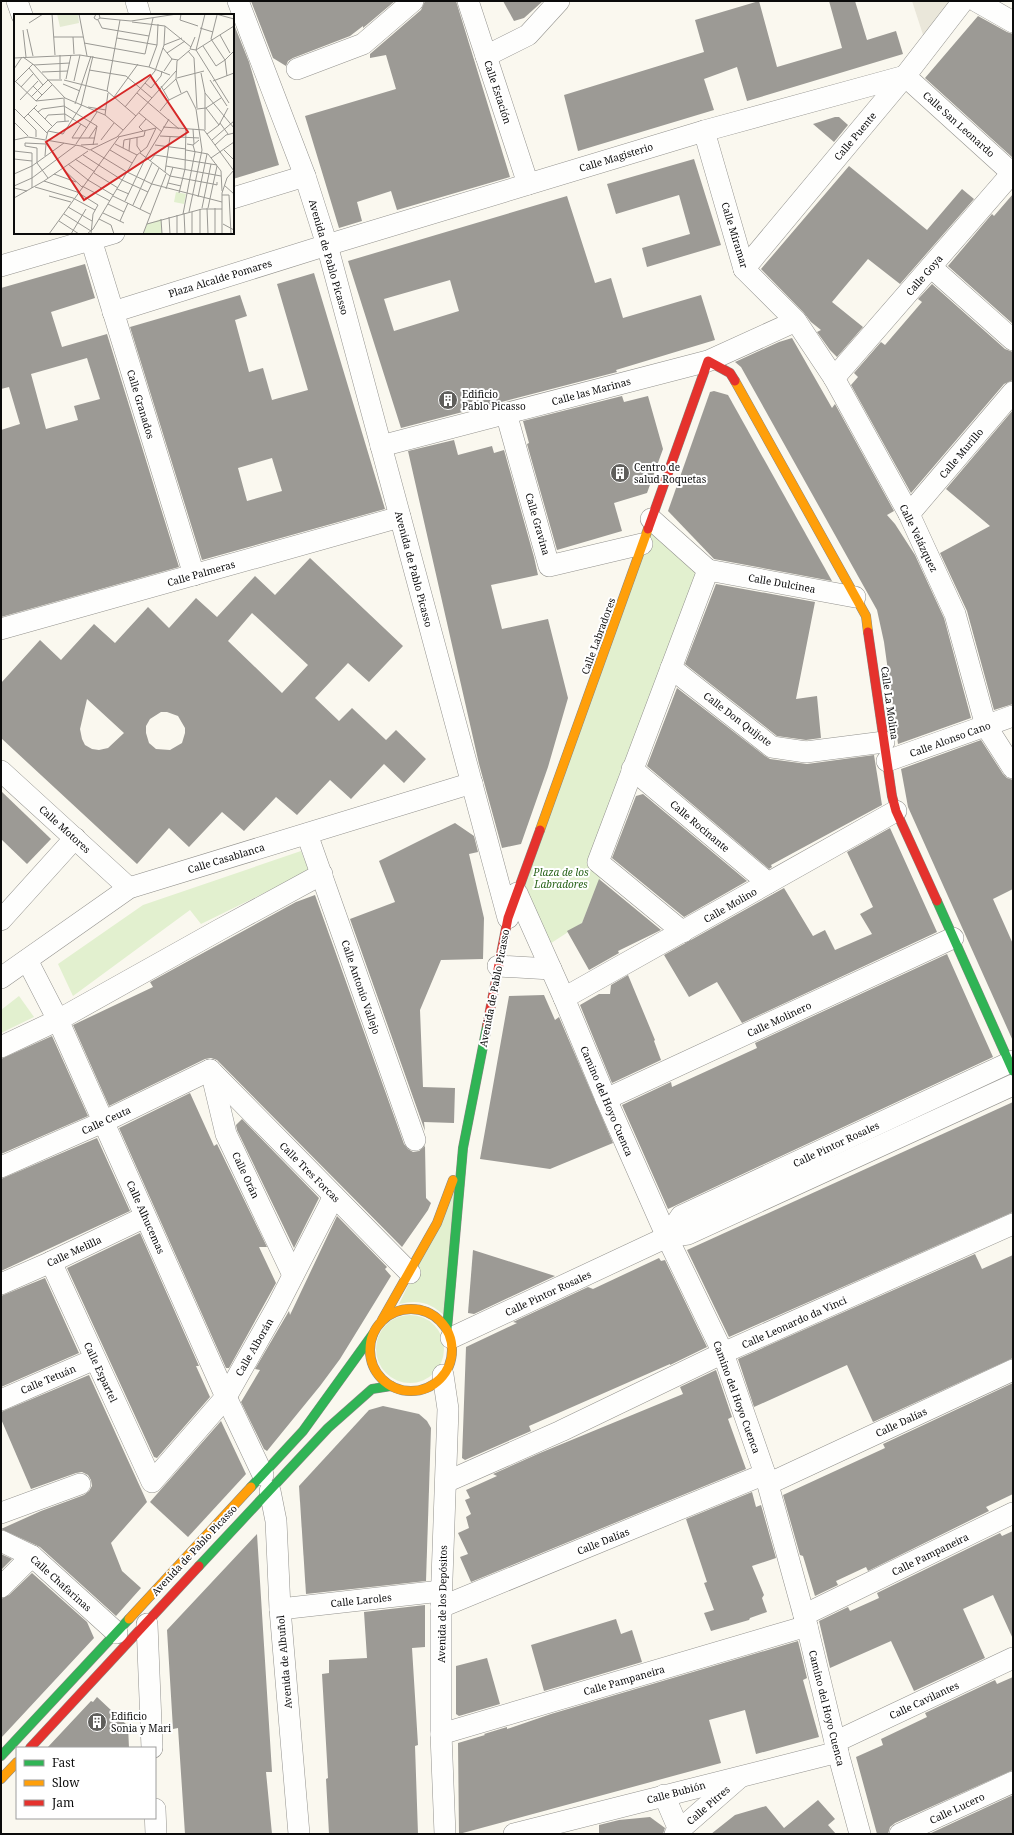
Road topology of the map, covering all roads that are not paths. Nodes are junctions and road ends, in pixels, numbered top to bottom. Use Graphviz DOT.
graph roads {
  1 [pos="17,1"];
  2 [pos="136,1"];
  3 [pos="238,1"];
  4 [pos="413,1"];
  5 [pos="468,1"];
  6 [pos="559,1"];
  7 [pos="963,1"];
  8 [pos="976,1"];
  9 [pos="22,14"];
  10 [pos="140,14"];
  11 [pos="1013,22"];
  12 [pos="486,56"];
  13 [pos="298,69"];
  14 [pos="905,76"];
  15 [pos="704,131"];
  16 [pos="1012,172"];
  17 [pos="305,176"];
  18 [pos="528,184"];
  19 [pos="234,198"];
  20 [pos="108,234"];
  21 [pos="90,237"];
  22 [pos="327,245"];
  23 [pos="1,266"];
  24 [pos="931,267"];
  25 [pos="744,269"];
  26 [pos="113,312"];
  27 [pos="796,321"];
  28 [pos="1013,340"];
  29 [pos="708,361"];
  30 [pos="834,378"];
  31 [pos="1013,392"];
  32 [pos="506,414"];
  33 [pos="381,446"];
  34 [pos="909,514"];
  35 [pos="400,517"];
  36 [pos="651,519"];
  37 [pos="642,544"];
  38 [pos="708,570"];
  39 [pos="194,575"];
  40 [pos="855,597"];
  41 [pos="1,630"];
  42 [pos="671,668"];
  43 [pos="1013,716"];
  44 [pos="986,726"];
  45 [pos="886,752"];
  46 [pos="1013,768"];
  47 [pos="632,769"];
  48 [pos="1,771"];
  49 [pos="472,783"];
  50 [pos="896,811"];
  51 [pos="307,834"];
  52 [pos="75,838"];
  53 [pos="322,874"];
  54 [pos="768,884"];
  55 [pos="129,888"];
  56 [pos="517,893"];
  57 [pos="508,918"];
  58 [pos="1,920"];
  59 [pos="683,932"];
  60 [pos="953,938"];
  61 [pos="27,960"];
  62 [pos="498,966"];
  63 [pos="551,969"];
  64 [pos="1,978"];
  65 [pos="564,998"];
  66 [pos="58,1020"];
  67 [pos="1,1046"];
  68 [pos="1012,1065"];
  69 [pos="210,1070"];
  70 [pos="1013,1085"];
  71 [pos="606,1099"];
  72 [pos="103,1122"];
  73 [pos="415,1140"];
  74 [pos="464,1148"];
  75 [pos="1,1168"];
  76 [pos="334,1196"];
  77 [pos="145,1217"];
  78 [pos="1013,1224"];
  79 [pos="667,1237"];
  80 [pos="51,1262"];
  81 [pos="410,1273"];
  82 [pos="294,1275"];
  83 [pos="1,1284"];
  84 [pos="381,1321"];
  85 [pos="373,1334"];
  86 [pos="449,1334"];
  87 [pos="723,1353"];
  88 [pos="95,1359"];
  89 [pos="1013,1370"];
  90 [pos="443,1375"];
  91 [pos="391,1386"];
  92 [pos="226,1397"];
  93 [pos="1,1400"];
  94 [pos="767,1479"];
  95 [pos="152,1482"];
  96 [pos="446,1482"];
  97 [pos="266,1483"];
  98 [pos="80,1484"];
  99 [pos="1,1513"];
  100 [pos="1013,1513"];
  101 [pos="1,1541"];
  102 [pos="32,1556"];
  103 [pos="1,1587"];
  104 [pos="441,1599"];
  105 [pos="280,1609"];
  106 [pos="805,1620"];
  107 [pos="147,1624"];
  108 [pos="117,1633"];
  109 [pos="1013,1658"];
  110 [pos="441,1734"];
  111 [pos="31,1747"];
  112 [pos="152,1747"];
  113 [pos="836,1747"];
  114 [pos="1,1756"];
  115 [pos="16,1763"];
  116 [pos="741,1775"];
  117 [pos="1,1779"];
  118 [pos="1013,1782"];
  119 [pos="664,1796"];
  120 [pos="155,1819"];
  121 [pos="677,1832"];
  122 [pos="156,1834"];
  123 [pos="299,1834"];
  124 [pos="445,1834"];
  125 [pos="514,1834"];
  126 [pos="860,1834"];
  127 [pos="900,1834"];
  1 -- 9 [label="street"];
  2 -- 10 [label="street"];
  3 -- 17 [label="street, Avenida de Pablo Picasso"];
  4 -- 13 [label="street"];
  5 -- 12 [label="street, Calle Estación"];
  6 -- 12 [label="street"];
  7 -- 14 [label="street, Calle Puente"];
  8 -- 11 [label="street"];
  12 -- 18 [label="street, Calle Estación"];
  14 -- 15 [label="street, Calle Magisterio"];
  14 -- 16 [label="street, Calle San Leonardo"];
  14 -- 25 [label="street, Calle Puente"];
  15 -- 18 [label="street, Calle Magisterio"];
  15 -- 25 [label="street, Calle Miramar"];
  16 -- 24 [label="street, Calle Goya"];
  17 -- 19 [label="street"];
  17 -- 22 [label="street, Avenida de Pablo Picasso"];
  18 -- 22 [label="street, Calle Magisterio"];
  20 -- 21 [label="street"];
  21 -- 23 [label="street"];
  21 -- 26 [label="street, Calle Granados"];
  22 -- 26 [label="street, Plaza Alcalde Pomares"];
  22 -- 33 [label="street, Avenida de Pablo Picasso"];
  24 -- 28 [label="street"];
  24 -- 30 [label="street, Calle Goya"];
  25 -- 27 [label="street, Calle Miramar"];
  26 -- 39 [label="street, Calle Granados"];
  27 -- 29 [label="street, Calle las Marinas"];
  27 -- 30 [label="street, Calle Velázquez"];
  29 -- 32 [label="street, Calle las Marinas"];
  29 -- 36 [label="street, Calle Labradores"];
  29 -- 40 [label="street, Calle La Molina"];
  30 -- 34 [label="street, Calle Velázquez"];
  31 -- 34 [label="street, Calle Murillo"];
  32 -- 33 [label="street, Calle las Marinas"];
  32 -- 37 [label="street, Calle Gravina"];
  33 -- 35 [label="street, Avenida de Pablo Picasso"];
  34 -- 44 [label="street, Calle Velázquez"];
  35 -- 39 [label="street, Calle Palmeras"];
  35 -- 49 [label="street, Avenida de Pablo Picasso"];
  36 -- 37 [label="street, Calle Labradores"];
  36 -- 38 [label="street"];
  37 -- 56 [label="street, Calle Labradores"];
  38 -- 40 [label="street, Calle Dulcinea"];
  38 -- 42 [label="street"];
  39 -- 41 [label="street, Calle Palmeras"];
  40 -- 45 [label="street, Calle La Molina"];
  42 -- 45 [label="street, Calle Don Quijote"];
  42 -- 47 [label="street"];
  43 -- 44 [label="street, Calle Alonso Cano"];
  44 -- 45 [label="street, Calle Alonso Cano"];
  44 -- 46 [label="street, Calle Velázquez"];
  45 -- 50 [label="street, Calle La Molina"];
  47 -- 54 [label="street, Calle Rocinante"];
  47 -- 59 [label="street"];
  48 -- 52 [label="street, Calle Motores"];
  49 -- 51 [label="street, Calle Casablanca"];
  49 -- 57 [label="street, Avenida de Pablo Picasso"];
  50 -- 54 [label="street, Calle Molino"];
  50 -- 60 [label="street, Calle La Molina"];
  51 -- 53 [label="street, Calle Antonio Vallejo"];
  51 -- 55 [label="street, Calle Casablanca"];
  52 -- 55 [label="street, Calle Motores"];
  52 -- 58 [label="street"];
  53 -- 66 [label="street"];
  53 -- 73 [label="street, Calle Antonio Vallejo"];
  54 -- 59 [label="street, Calle Molino"];
  55 -- 61 [label="street, Calle Casablanca"];
  56 -- 57 [label="street, Calle Labradores"];
  56 -- 63 [label="street, Camino del Hoyo Cuenca"];
  57 -- 62 [label="street, Avenida de Pablo Picasso"];
  59 -- 65 [label="street, Calle Molino"];
  60 -- 68 [label="street, Calle La Molina"];
  60 -- 71 [label="street, Calle Molinero"];
  61 -- 64 [label="street, Calle Casablanca"];
  61 -- 66 [label="street, Calle Alhucemas"];
  62 -- 63 [label="street"];
  62 -- 74 [label="street, Avenida de Pablo Picasso"];
  63 -- 65 [label="street, Camino del Hoyo Cuenca"];
  65 -- 71 [label="street, Camino del Hoyo Cuenca"];
  66 -- 67 [label="street"];
  66 -- 72 [label="street, Calle Alhucemas"];
  68 -- 79 [label="street, Calle Pintor Rosales"];
  69 -- 72 [label="street, Calle Ceuta"];
  69 -- 76 [label="street, Calle Tres Forcas"];
  69 -- 82 [label="street, Calle Orán"];
  70 -- 79 [label="street, Calle Pintor Rosales"];
  71 -- 79 [label="street, Camino del Hoyo Cuenca"];
  72 -- 75 [label="street, Calle Ceuta"];
  72 -- 77 [label="street, Calle Alhucemas"];
  74 -- 81 [label="street, Avenida de Pablo Picasso"];
  74 -- 86 [label="street, Avenida de Pablo Picasso"];
  76 -- 81 [label="street, Calle Tres Forcas"];
  76 -- 82 [label="street, Calle Alborán"];
  77 -- 80 [label="street, Calle Melilla"];
  77 -- 92 [label="street, Calle Alhucemas"];
  78 -- 87 [label="street, Calle Leonardo da Vinci"];
  79 -- 86 [label="street, Calle Pintor Rosales"];
  79 -- 87 [label="street, Camino del Hoyo Cuenca"];
  80 -- 83 [label="street, Calle Melilla"];
  80 -- 88 [label="street, Calle Espartel"];
  81 -- 84 [label="street, Avenida de Pablo Picasso"];
  82 -- 92 [label="street, Calle Alborán"];
  84 -- 85 [label="street"];
  84 -- 86 [label="street"];
  85 -- 91 [label="street"];
  85 -- 97 [label="street, Avenida de Pablo Picasso"];
  86 -- 90 [label="street"];
  87 -- 94 [label="street, Camino del Hoyo Cuenca"];
  87 -- 96 [label="street, Calle Leonardo da Vinci"];
  88 -- 93 [label="street, Calle Tetuán"];
  88 -- 95 [label="street, Calle Espartel"];
  89 -- 94 [label="street, Calle Dalías"];
  90 -- 91 [label="street"];
  90 -- 96 [label="street, Avenida de los Depósitos"];
  91 -- 97 [label="street, Avenida de Pablo Picasso"];
  92 -- 95 [label="street, Calle Alborán"];
  92 -- 97 [label="street, Calle Alhucemas"];
  94 -- 104 [label="street, Calle Dalías"];
  94 -- 106 [label="street, Camino del Hoyo Cuenca"];
  96 -- 104 [label="street, Avenida de los Depósitos"];
  97 -- 105 [label="street, Avenida de Albuñol"];
  97 -- 107 [label="street, Avenida de Pablo Picasso"];
  97 -- 108 [label="street, Avenida de Pablo Picasso"];
  98 -- 99 [label="street"];
  100 -- 106 [label="street, Calle Pampaneira"];
  101 -- 102 [label="street, Calle Chafarinas"];
  102 -- 103 [label="street"];
  102 -- 108 [label="street, Calle Chafarinas"];
  104 -- 105 [label="street, Calle Laroles"];
  104 -- 110 [label="street, Avenida de los Depósitos"];
  105 -- 123 [label="street, Avenida de Albuñol"];
  106 -- 110 [label="street, Calle Pampaneira"];
  106 -- 113 [label="street, Camino del Hoyo Cuenca"];
  107 -- 111 [label="street, Avenida de Pablo Picasso"];
  107 -- 112 [label="street"];
  108 -- 114 [label="street, Avenida de Pablo Picasso"];
  109 -- 113 [label="street, Calle Cavilantes"];
  110 -- 124 [label="street, Avenida de los Depósitos"];
  113 -- 116 [label="street, Calle Bubión"];
  113 -- 126 [label="street, Camino del Hoyo Cuenca"];
  115 -- 117 [label="street"];
  116 -- 119 [label="street, Calle Bubión"];
  116 -- 121 [label="street, Calle Pitres"];
  118 -- 127 [label="street, Calle Lucero"];
  119 -- 121 [label="street"];
  119 -- 125 [label="street, Calle Bubión"];
  120 -- 122 [label="street"];
}
